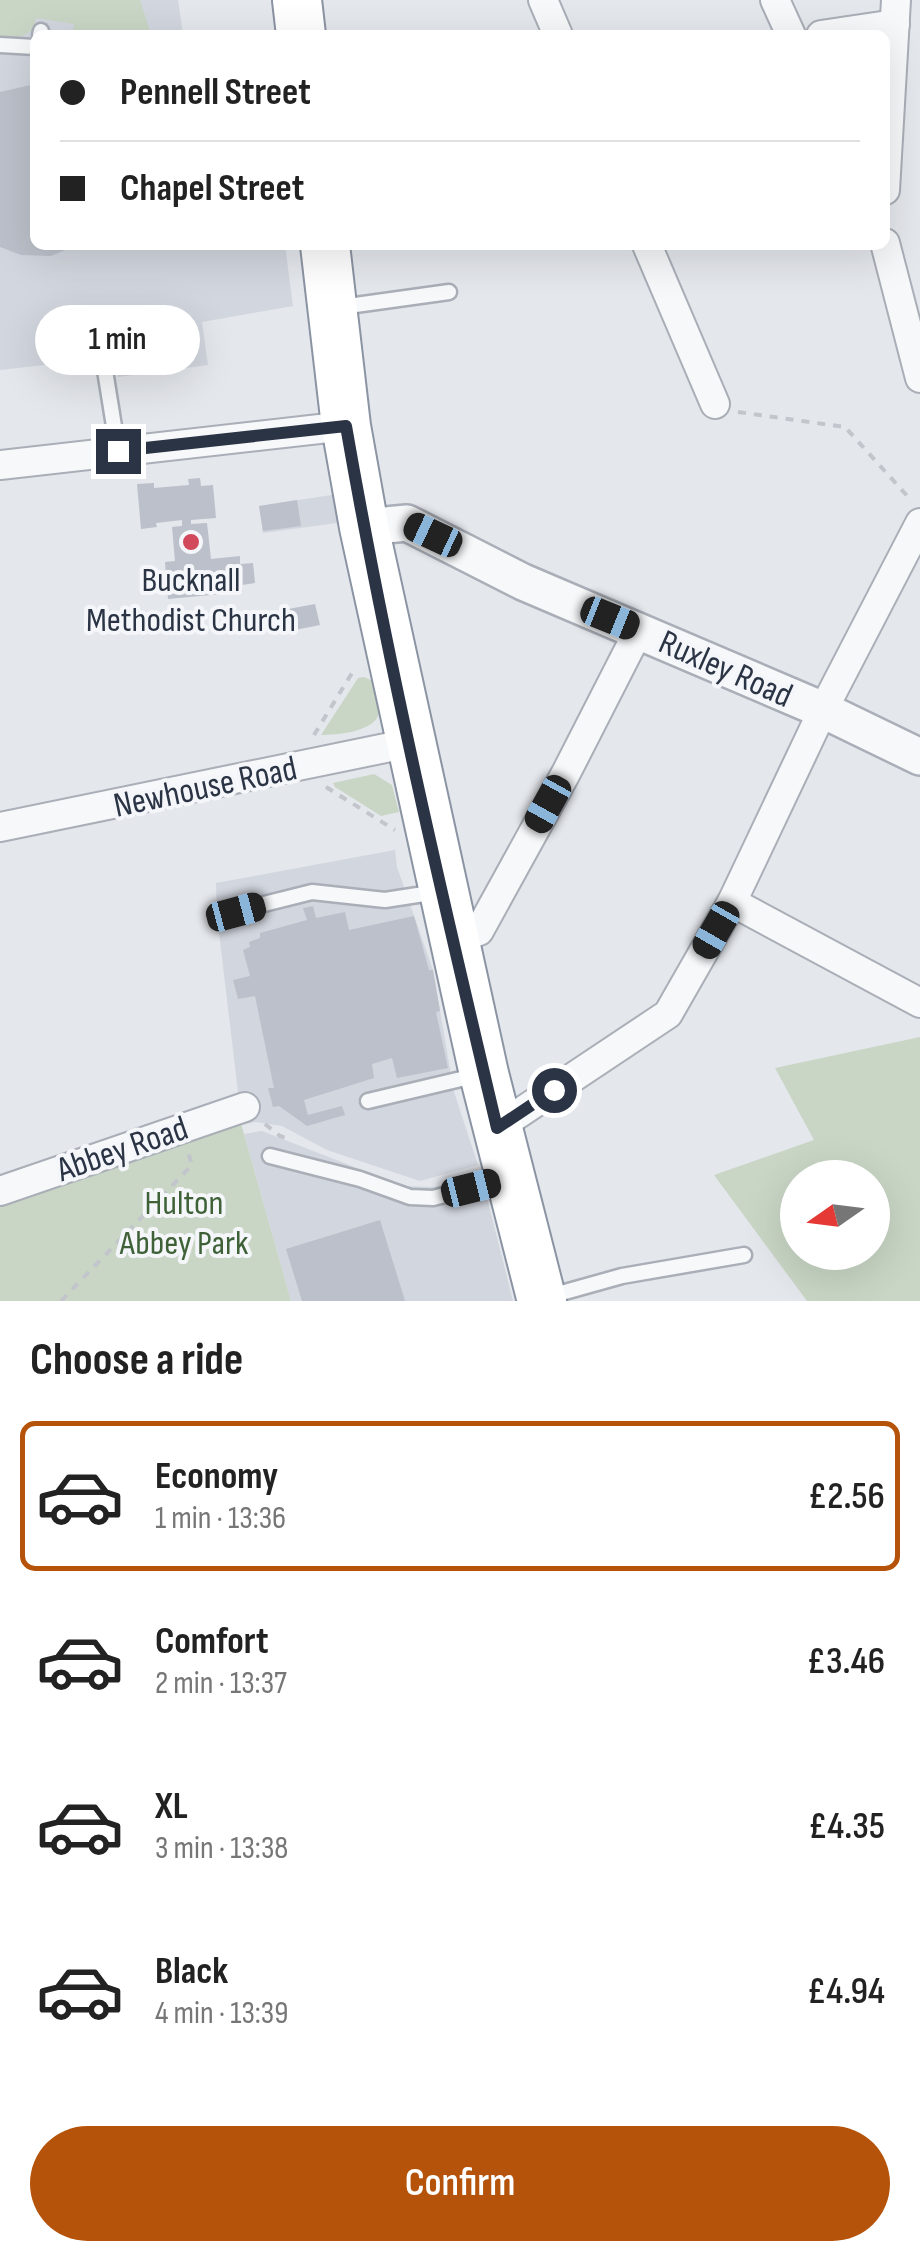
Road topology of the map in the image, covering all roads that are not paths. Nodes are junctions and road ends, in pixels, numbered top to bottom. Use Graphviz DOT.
graph roads {
  1 [pos="297,0"];
  2 [pos="543,0"];
  3 [pos="775,0"];
  4 [pos="896,12"];
  5 [pos="300,30"];
  6 [pos="556,30"];
  7 [pos="789,30"];
  8 [pos="838,30"];
  9 [pos="0,45"];
  10 [pos="30,47"];
  11 [pos="890,107"];
  12 [pos="326,250"];
  13 [pos="649,250"];
  14 [pos="887,250"];
  15 [pos="449,292"];
  16 [pos="332,308"];
  17 [pos="103,358"];
  18 [pos="920,378"];
  19 [pos="714,404"];
  20 [pos="346,426"];
  21 [pos="118,451"];
  22 [pos="0,464"];
  23 [pos="920,522"];
  24 [pos="364,527"];
  25 [pos="639,630"];
  26 [pos="823,710"];
  27 [pos="410,743"];
  28 [pos="920,757"];
  29 [pos="0,827"];
  30 [pos="442,890"];
  31 [pos="732,902"];
  32 [pos="236,912"];
  33 [pos="454,940"];
  34 [pos="920,1003"];
  35 [pos="484,1074"];
  36 [pos="368,1101"];
  37 [pos="244,1106"];
  38 [pos="497,1128"];
  39 [pos="270,1156"];
  40 [pos="509,1179"];
  41 [pos="0,1191"];
  42 [pos="744,1255"];
  43 [pos="542,1300"];
  1 -- 5 [label="highway"];
  2 -- 6 [label="street"];
  3 -- 7 [label="street"];
  4 -- 8 [label="street"];
  4 -- 11 [label="street"];
  9 -- 10 [label="lane"];
  12 -- 16 [label="highway"];
  13 -- 19 [label="street"];
  14 -- 18 [label="street"];
  15 -- 16 [label="lane"];
  16 -- 20 [label="highway"];
  17 -- 21 [label="lane"];
  20 -- 21 [label="street"];
  20 -- 24 [label="highway"];
  21 -- 22 [label="street"];
  23 -- 26 [label="street"];
  24 -- 25 [label="street, Ruxley Road"];
  24 -- 27 [label="highway"];
  25 -- 26 [label="street, Ruxley Road"];
  25 -- 33 [label="street"];
  26 -- 28 [label="street, Ruxley Road"];
  26 -- 31 [label="street"];
  27 -- 29 [label="street, Newhouse Road"];
  27 -- 30 [label="highway"];
  30 -- 32 [label="lane"];
  30 -- 33 [label="highway"];
  31 -- 34 [label="street"];
  31 -- 38 [label="street"];
  33 -- 35 [label="highway"];
  35 -- 36 [label="lane"];
  35 -- 38 [label="highway"];
  37 -- 41 [label="street, Abbey Road"];
  38 -- 40 [label="highway"];
  39 -- 40 [label="lane"];
  40 -- 43 [label="highway"];
  42 -- 43 [label="lane"];
}
